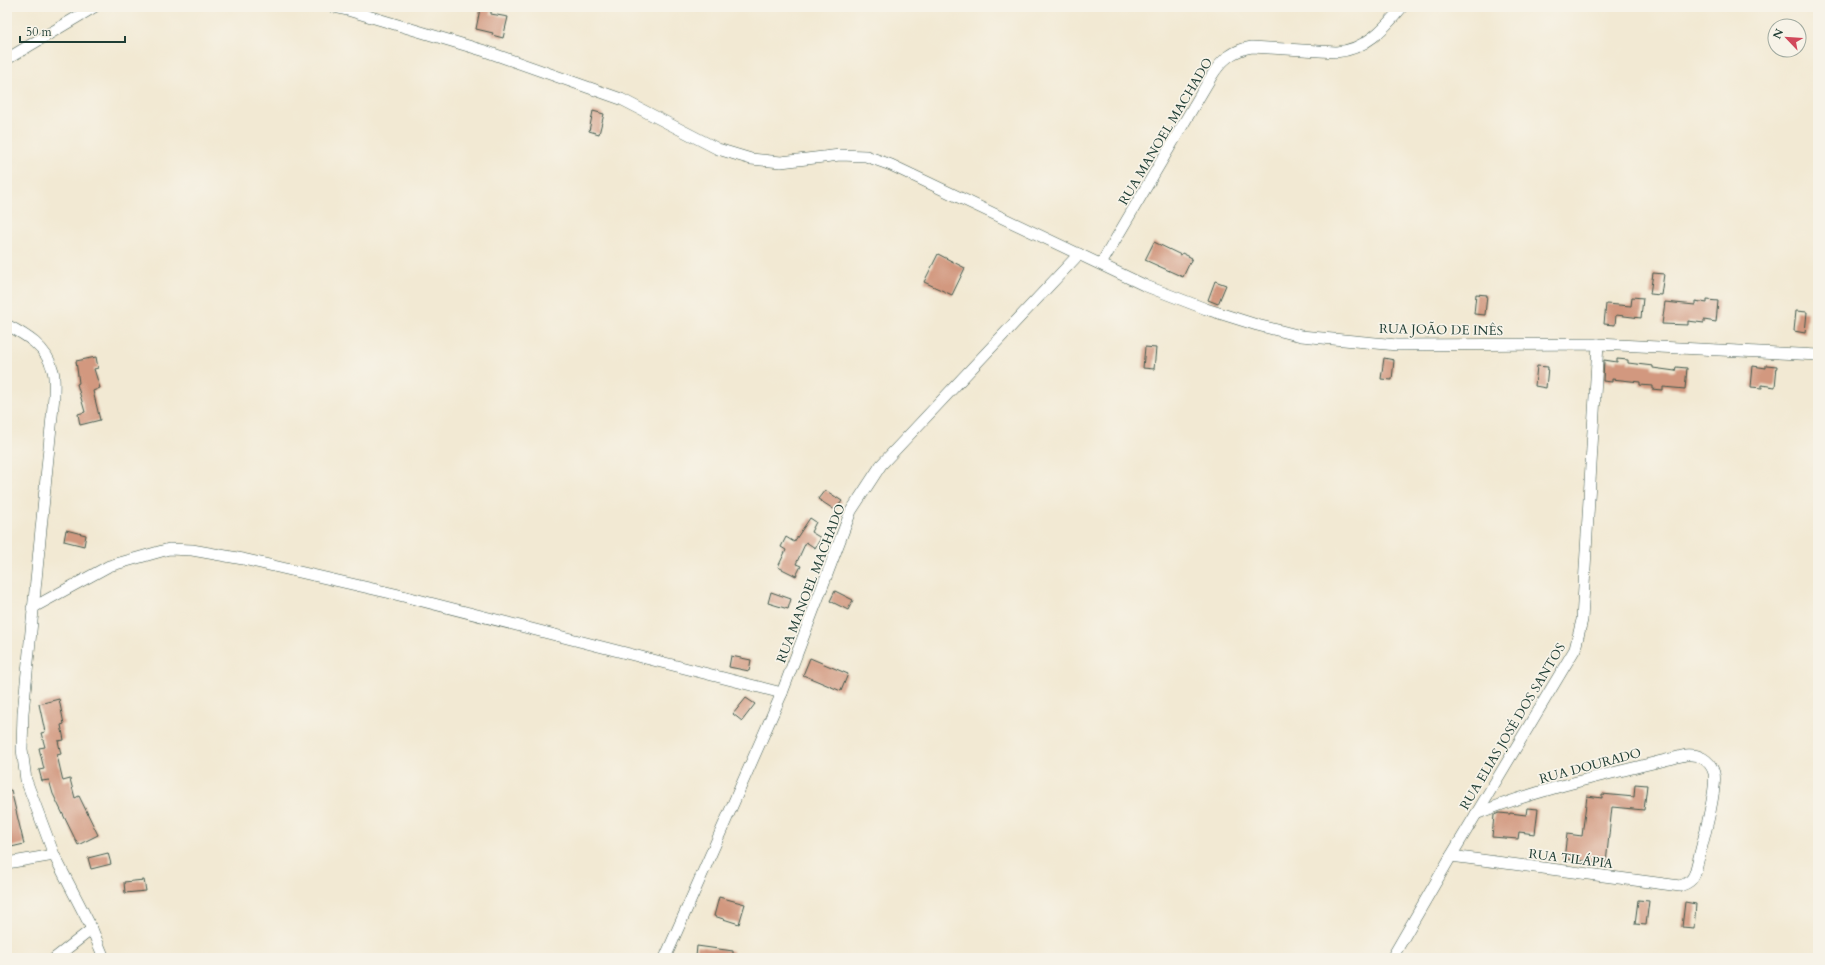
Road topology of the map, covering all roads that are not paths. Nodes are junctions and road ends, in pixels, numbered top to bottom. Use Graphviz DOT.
graph roads {
  1 [pos="94,7"];
  2 [pos="334,7"];
  3 [pos="1402,7"];
  4 [pos="7,59"];
  5 [pos="1080,254"];
  6 [pos="1101,264"];
  7 [pos="7,324"];
  8 [pos="1598,344"];
  9 [pos="1818,355"];
  10 [pos="32,608"];
  11 [pos="782,693"];
  12 [pos="1476,814"];
  13 [pos="54,855"];
  14 [pos="1450,856"];
  15 [pos="7,863"];
  16 [pos="1688,883"];
  17 [pos="92,929"];
  18 [pos="55,958"];
  19 [pos="104,958"];
  20 [pos="665,958"];
  21 [pos="1392,958"];
  1 -- 4 [label="street"];
  2 -- 5 [label="street, RUA JOÃO DE INÊS"];
  3 -- 6 [label="street, RUA MANOEL MACHADO"];
  5 -- 6 [label="street, RUA JOÃO DE INÊS"];
  5 -- 11 [label="street, RUA MANOEL MACHADO"];
  6 -- 8 [label="street, RUA JOÃO DE INÊS"];
  7 -- 10 [label="street"];
  8 -- 9 [label="street, RUA JOÃO DE INÊS"];
  8 -- 12 [label="street, RUA ELIAS JOSÉ DOS SANTOS"];
  10 -- 11 [label="street"];
  10 -- 13 [label="street"];
  11 -- 20 [label="street, RUA MANOEL MACHADO"];
  12 -- 14 [label="street, RUA ELIAS JOSÉ DOS SANTOS"];
  12 -- 16 [label="street, RUA DOURADO"];
  13 -- 15 [label="street"];
  13 -- 17 [label="street"];
  14 -- 16 [label="street, RUA TILÁPIA"];
  14 -- 21 [label="street, RUA ELIAS JOSÉ DOS SANTOS"];
  17 -- 18 [label="street"];
  17 -- 19 [label="street"];
}
